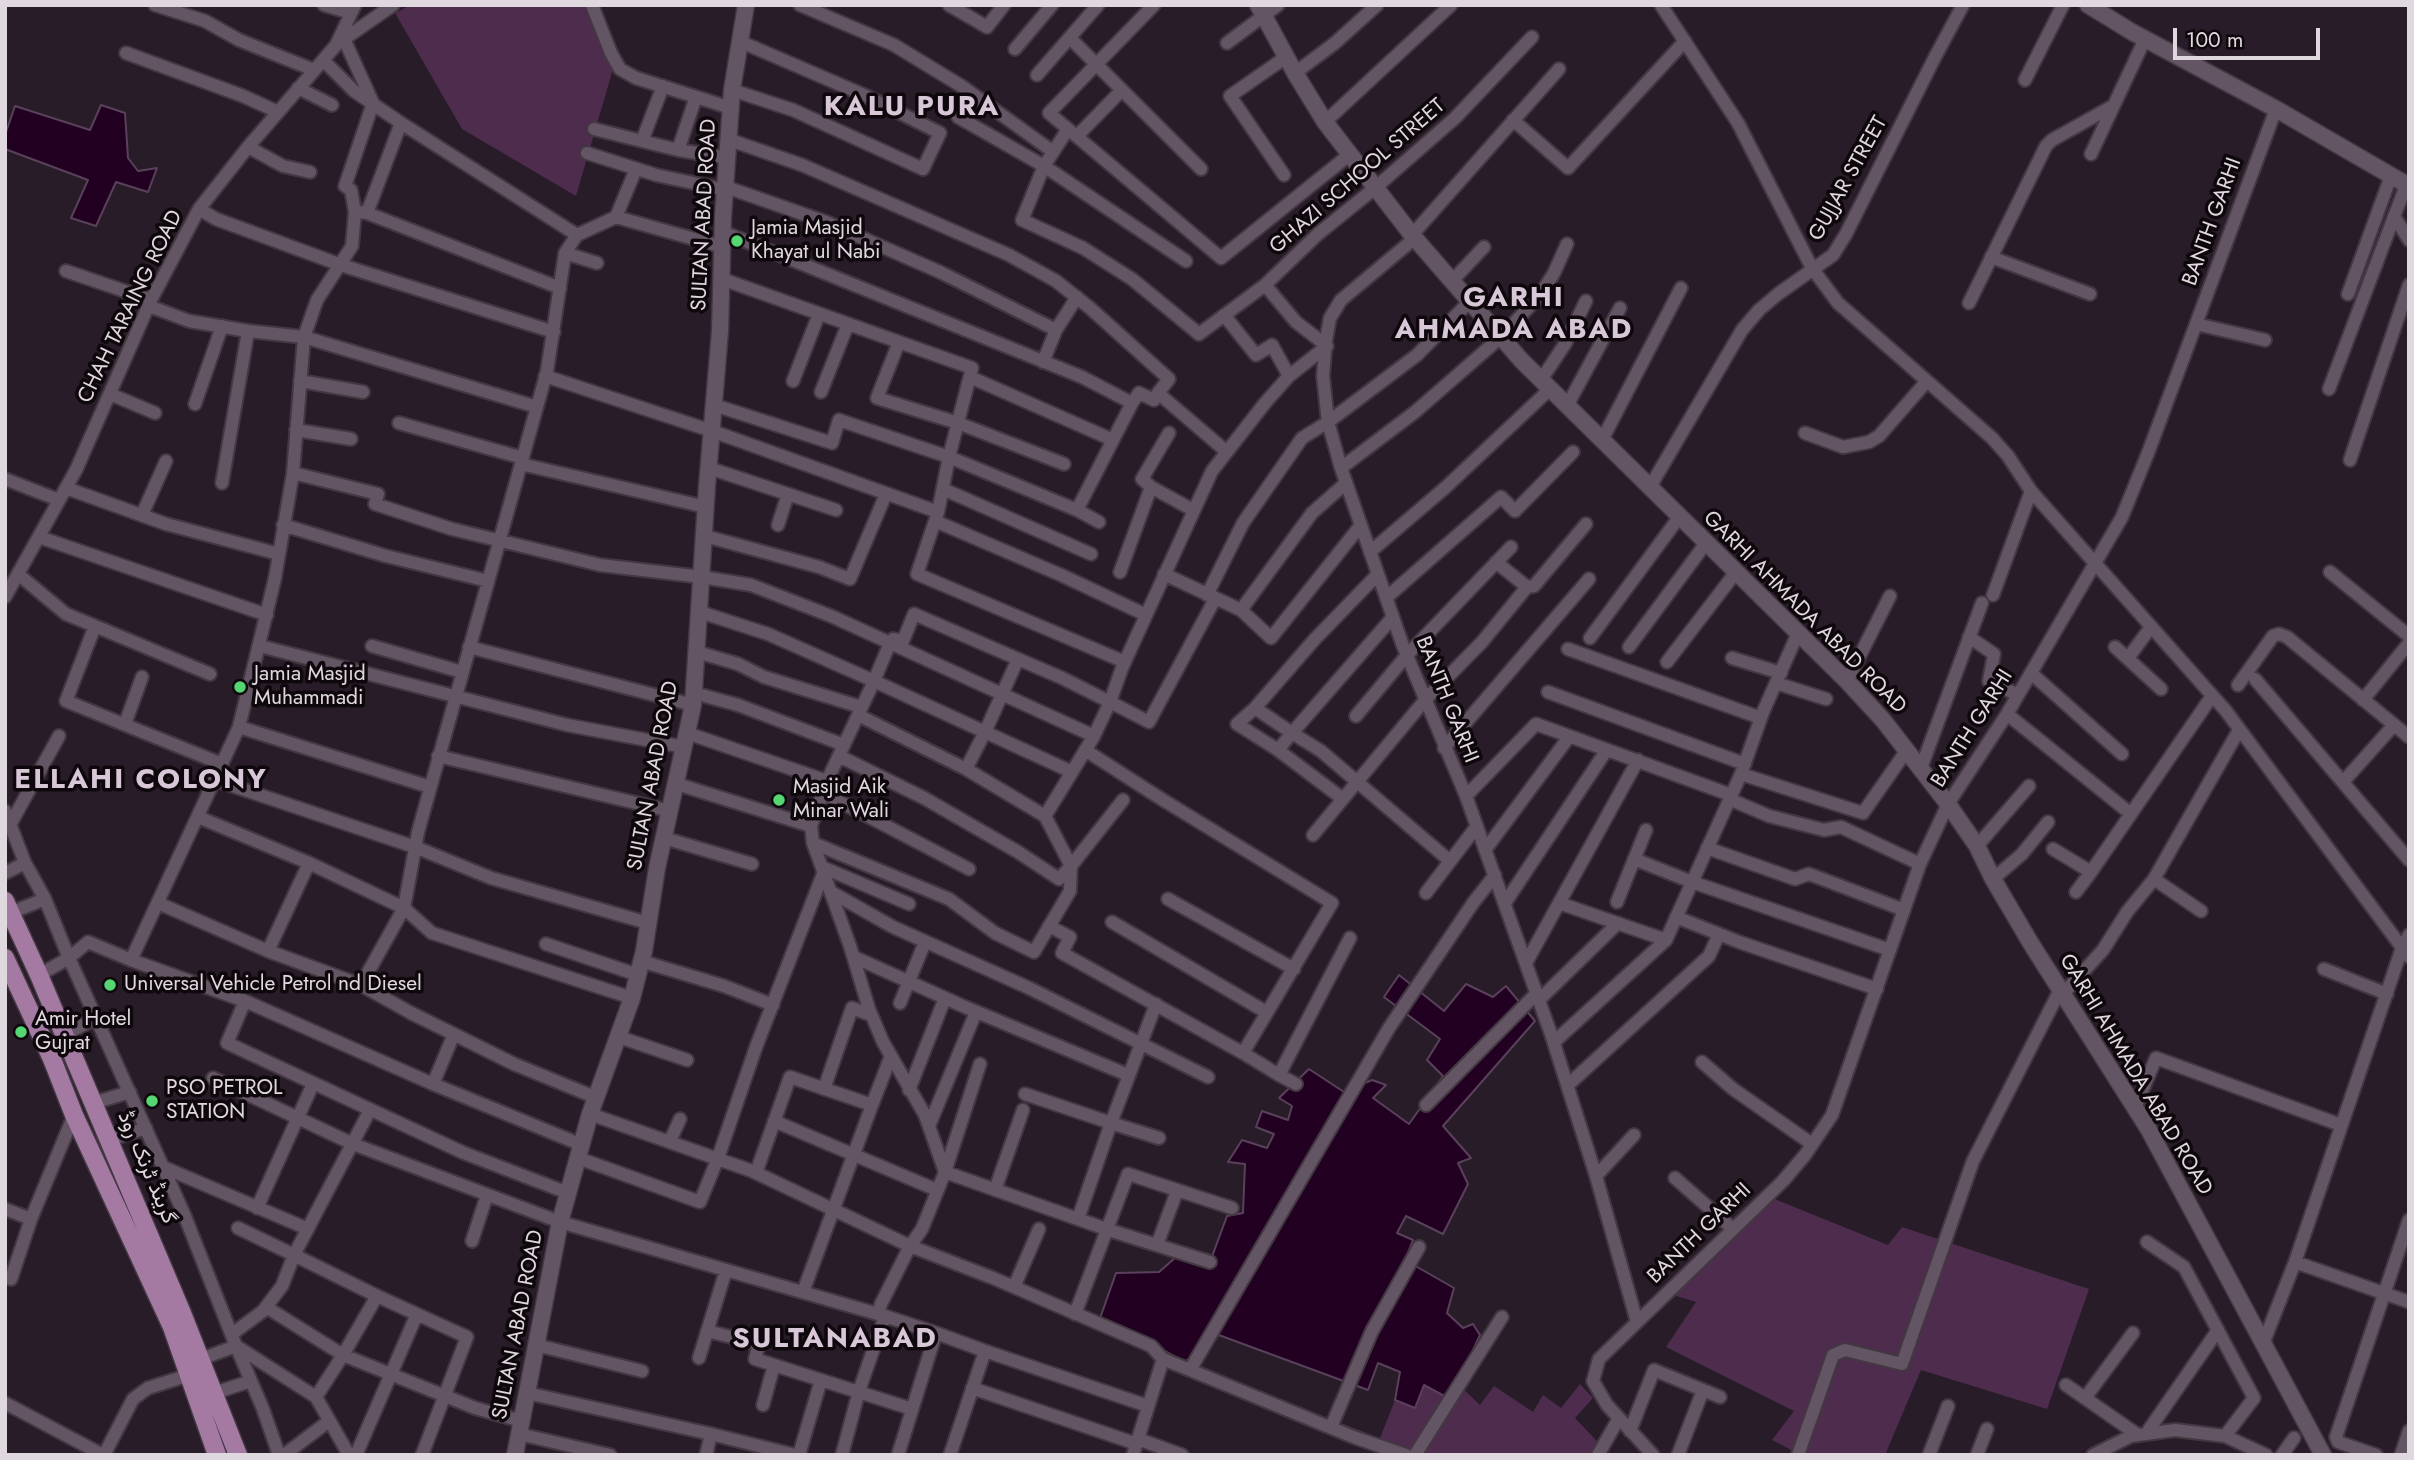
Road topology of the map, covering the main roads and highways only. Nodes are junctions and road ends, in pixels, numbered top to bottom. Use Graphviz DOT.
graph roads {
  1 [pos="8,907"];
  2 [pos="5,958"];
  3 [pos="209,1397"];
  4 [pos="217,1455"];
  5 [pos="238,1455"];
  1 -- 3 [label="main road, گرینڈ ٹرنک روڈ"];
  2 -- 3 [label="main road"];
  3 -- 4 [label="main road"];
  3 -- 5 [label="main road, گرینڈ ٹرنک روڈ"];
}
